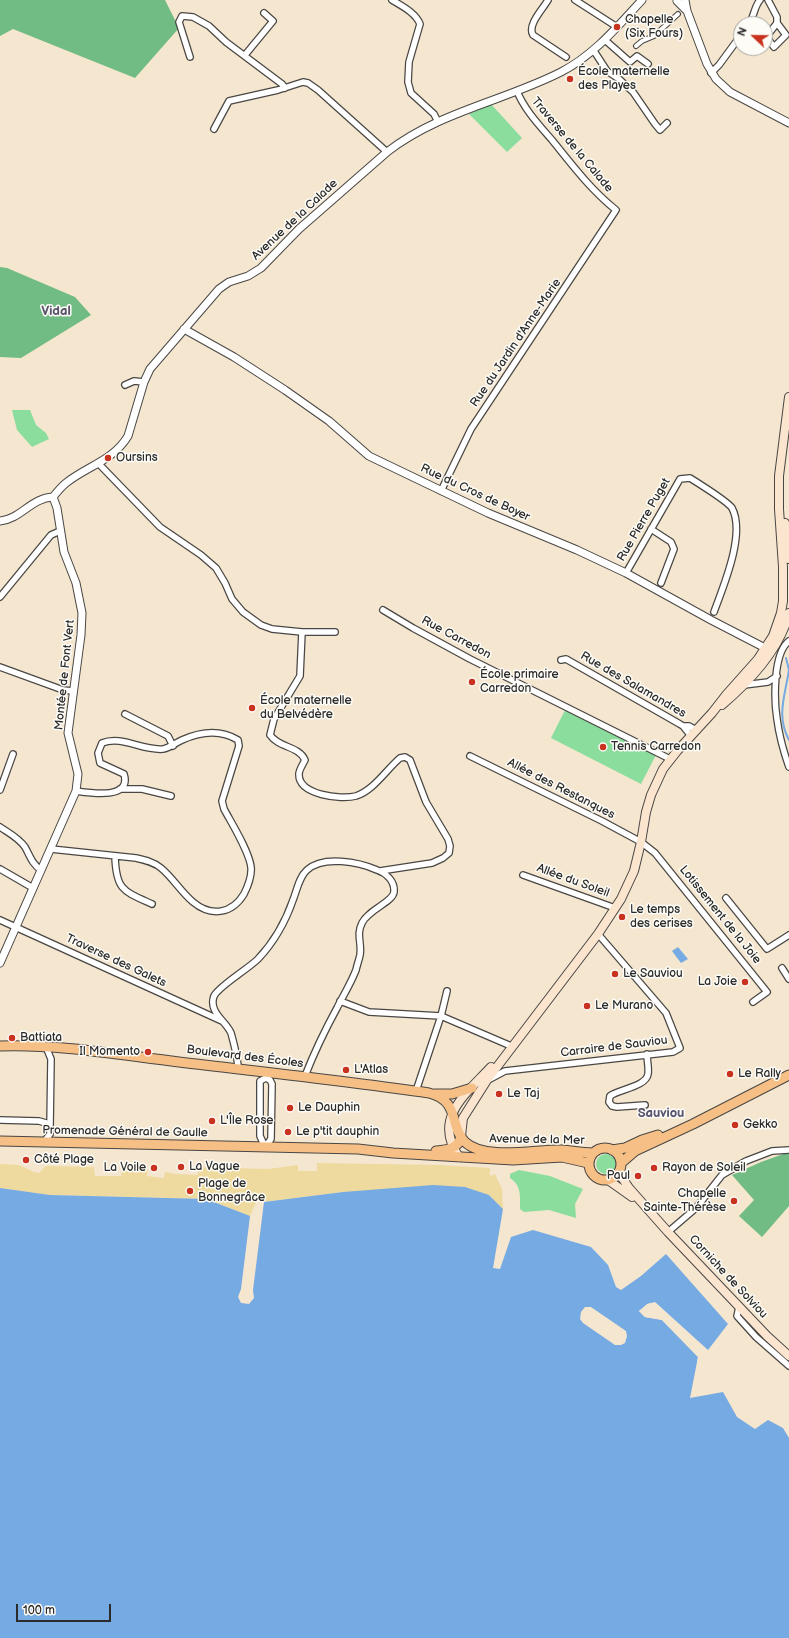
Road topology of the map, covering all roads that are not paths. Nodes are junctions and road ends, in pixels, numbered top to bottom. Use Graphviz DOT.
graph roads {
  1 [pos="392,0"];
  2 [pos="548,0"];
  3 [pos="575,0"];
  4 [pos="642,0"];
  5 [pos="677,0"];
  6 [pos="685,0"];
  7 [pos="760,0"];
  8 [pos="768,0"];
  9 [pos="687,11"];
  10 [pos="264,13"];
  11 [pos="678,14"];
  12 [pos="752,16"];
  13 [pos="777,23"];
  14 [pos="618,27"];
  15 [pos="773,28"];
  16 [pos="605,40"];
  17 [pos="636,46"];
  18 [pos="733,46"];
  19 [pos="773,46"];
  20 [pos="594,51"];
  21 [pos="245,55"];
  22 [pos="190,56"];
  23 [pos="566,57"];
  24 [pos="647,64"];
  25 [pos="711,73"];
  26 [pos="285,88"];
  27 [pos="517,91"];
  28 [pos="438,122"];
  29 [pos="667,123"];
  30 [pos="789,123"];
  31 [pos="214,130"];
  32 [pos="388,152"];
  33 [pos="616,210"];
  34 [pos="184,329"];
  35 [pos="144,382"];
  36 [pos="125,386"];
  37 [pos="789,396"];
  38 [pos="99,464"];
  39 [pos="441,491"];
  40 [pos="53,497"];
  41 [pos="780,497"];
  42 [pos="0,521"];
  43 [pos="651,529"];
  44 [pos="60,531"];
  45 [pos="789,559"];
  46 [pos="626,573"];
  47 [pos="661,583"];
  48 [pos="0,597"];
  49 [pos="783,601"];
  50 [pos="383,610"];
  51 [pos="714,612"];
  52 [pos="788,614"];
  53 [pos="778,624"];
  54 [pos="302,632"];
  55 [pos="335,632"];
  56 [pos="789,641"];
  57 [pos="769,650"];
  58 [pos="561,660"];
  59 [pos="0,667"];
  60 [pos="777,676"];
  61 [pos="744,685"];
  62 [pos="73,691"];
  63 [pos="712,713"];
  64 [pos="125,714"];
  65 [pos="693,733"];
  66 [pos="173,746"];
  67 [pos="13,754"];
  68 [pos="470,756"];
  69 [pos="670,760"];
  70 [pos="789,767"];
  71 [pos="118,789"];
  72 [pos="0,790"];
  73 [pos="76,791"];
  74 [pos="171,796"];
  75 [pos="0,827"];
  76 [pos="641,842"];
  77 [pos="51,849"];
  78 [pos="115,856"];
  79 [pos="0,869"];
  80 [pos="41,870"];
  81 [pos="380,871"];
  82 [pos="523,875"];
  83 [pos="33,888"];
  84 [pos="726,898"];
  85 [pos="152,904"];
  86 [pos="615,908"];
  87 [pos="0,920"];
  88 [pos="16,927"];
  89 [pos="598,934"];
  90 [pos="789,935"];
  91 [pos="0,963"];
  92 [pos="782,968"];
  93 [pos="789,978"];
  94 [pos="447,991"];
  95 [pos="340,1001"];
  96 [pos="753,1002"];
  97 [pos="441,1016"];
  98 [pos="222,1021"];
  99 [pos="520,1037"];
  100 [pos="0,1046"];
  101 [pos="511,1046"];
  102 [pos="46,1047"];
  103 [pos="647,1054"];
  104 [pos="501,1061"];
  105 [pos="238,1069"];
  106 [pos="505,1071"];
  107 [pos="266,1075"];
  108 [pos="789,1075"];
  109 [pos="305,1076"];
  110 [pos="487,1080"];
  111 [pos="472,1088"];
  112 [pos="416,1091"];
  113 [pos="435,1094"];
  114 [pos="645,1106"];
  115 [pos="452,1111"];
  116 [pos="701,1119"];
  117 [pos="0,1120"];
  118 [pos="50,1127"];
  119 [pos="461,1136"];
  120 [pos="0,1141"];
  121 [pos="44,1142"];
  122 [pos="265,1147"];
  123 [pos="453,1148"];
  124 [pos="612,1150"];
  125 [pos="789,1150"];
  126 [pos="393,1153"];
  127 [pos="593,1153"];
  128 [pos="459,1157"];
  129 [pos="588,1163"];
  130 [pos="620,1166"];
  131 [pos="608,1180"];
  132 [pos="651,1213"];
  133 [pos="668,1232"];
  134 [pos="739,1307"];
  135 [pos="789,1356"];
  136 [pos="789,1366"];
  1 -- 28 [label="street"];
  2 -- 23 [label="street"];
  3 -- 14 [label="street"];
  4 -- 14 [label="street, Avenue de la Calade"];
  5 -- 9 [label="street"];
  6 -- 9 [label="street"];
  7 -- 12 [label="street"];
  8 -- 13 [label="street"];
  9 -- 25 [label="street"];
  10 -- 21 [label="street"];
  11 -- 17 [label="street"];
  13 -- 15 [label="street"];
  13 -- 19 [label="street"];
  14 -- 16 [label="street, Avenue de la Calade"];
  16 -- 20 [label="street, Avenue de la Calade"];
  16 -- 24 [label="street"];
  18 -- 25 [label="street"];
  20 -- 27 [label="street, Avenue de la Calade"];
  20 -- 29 [label="street"];
  21 -- 22 [label="street"];
  21 -- 26 [label="street"];
  25 -- 30 [label="street"];
  26 -- 31 [label="street"];
  26 -- 32 [label="street"];
  27 -- 28 [label="street, Avenue de la Calade"];
  27 -- 33 [label="street, Traverse de la Calade"];
  28 -- 32 [label="street, Avenue de la Calade"];
  32 -- 34 [label="street, Avenue de la Calade"];
  33 -- 39 [label="street, Rue du Jardin d'Anne-Marie"];
  34 -- 35 [label="street, Avenue de la Calade"];
  34 -- 39 [label="street, Rue du Cros de Boyer"];
  35 -- 36 [label="street"];
  35 -- 38 [label="street, Avenue de la Calade"];
  37 -- 41 [label="main road"];
  38 -- 40 [label="street, Avenue de la Calade"];
  38 -- 54 [label="street"];
  39 -- 46 [label="street, Rue du Cros de Boyer"];
  40 -- 42 [label="street, Avenue de la Calade"];
  40 -- 44 [label="street, Montée de Font Vert"];
  41 -- 45 [label="main road"];
  41 -- 49 [label="main road"];
  43 -- 46 [label="street, Rue Pierre Puget"];
  43 -- 47 [label="street"];
  43 -- 51 [label="street, Rue Pierre Puget"];
  44 -- 48 [label="street"];
  44 -- 62 [label="street, Montée de Font Vert"];
  46 -- 57 [label="street, Rue du Cros de Boyer"];
  49 -- 52 [label="street"];
  49 -- 53 [label="main road"];
  50 -- 69 [label="street, Rue Carredon"];
  52 -- 53 [label="street"];
  52 -- 57 [label="main road"];
  53 -- 57 [label="main road"];
  54 -- 55 [label="street"];
  54 -- 81 [label="street"];
  56 -- 60 [label="street"];
  57 -- 61 [label="main road"];
  57 -- 63 [label="main road"];
  58 -- 65 [label="street, Rue des Salamandres"];
  59 -- 62 [label="street"];
  60 -- 61 [label="street"];
  60 -- 70 [label="street"];
  61 -- 63 [label="main road"];
  62 -- 73 [label="street, Montée de Font Vert"];
  63 -- 65 [label="main road"];
  64 -- 66 [label="street"];
  65 -- 69 [label="main road"];
  66 -- 71 [label="street"];
  66 -- 78 [label="street"];
  67 -- 72 [label="street"];
  68 -- 76 [label="street, Allée des Restanques"];
  69 -- 76 [label="main road"];
  71 -- 73 [label="street"];
  71 -- 74 [label="street"];
  73 -- 77 [label="street, Montée de Font Vert"];
  75 -- 80 [label="street"];
  76 -- 86 [label="main road"];
  76 -- 96 [label="street, Lotissement de la Joie"];
  77 -- 78 [label="street"];
  77 -- 80 [label="street, Montée de Font Vert"];
  78 -- 85 [label="street"];
  79 -- 83 [label="street"];
  80 -- 83 [label="street, Montée de Font Vert"];
  81 -- 95 [label="street"];
  81 -- 98 [label="street"];
  82 -- 86 [label="street, Allée du Soleil"];
  83 -- 88 [label="street, Montée de Font Vert"];
  84 -- 90 [label="street"];
  86 -- 89 [label="main road"];
  87 -- 88 [label="street, Traverse des Galets"];
  88 -- 91 [label="street, Montée de Font Vert"];
  88 -- 98 [label="street, Traverse des Galets"];
  89 -- 99 [label="main road"];
  89 -- 103 [label="street, Carraire de Sauviou"];
  92 -- 93 [label="street"];
  94 -- 97 [label="street"];
  95 -- 97 [label="street"];
  95 -- 109 [label="street"];
  97 -- 101 [label="street"];
  97 -- 112 [label="street"];
  98 -- 105 [label="street"];
  99 -- 101 [label="main road"];
  99 -- 104 [label="main road"];
  100 -- 102 [label="main road, Boulevard des Écoles"];
  101 -- 111 [label="main road"];
  102 -- 105 [label="main road, Boulevard des Écoles"];
  102 -- 118 [label="street"];
  103 -- 106 [label="street, Carraire de Sauviou"];
  103 -- 114 [label="street"];
  104 -- 106 [label="street"];
  104 -- 110 [label="main road"];
  105 -- 107 [label="main road, Boulevard des Écoles"];
  106 -- 110 [label="street, Carraire de Sauviou"];
  107 -- 109 [label="main road, Boulevard des Écoles"];
  107 -- 122 [label="street"];
  107 -- 122 [label="street"];
  108 -- 116 [label="main road"];
  109 -- 112 [label="main road, Boulevard des Écoles"];
  110 -- 119 [label="main road"];
  111 -- 113 [label="main road, Boulevard des Écoles"];
  111 -- 115 [label="main road"];
  112 -- 113 [label="main road, Boulevard des Écoles"];
  113 -- 115 [label="main road"];
  115 -- 119 [label="main road"];
  115 -- 123 [label="main road"];
  116 -- 124 [label="main road"];
  116 -- 130 [label="main road"];
  117 -- 118 [label="street"];
  118 -- 121 [label="street"];
  119 -- 123 [label="main road"];
  119 -- 127 [label="main road, Avenue de la Mer"];
  120 -- 121 [label="main road, Promenade Général de Gaulle"];
  121 -- 122 [label="main road, Promenade Général de Gaulle"];
  122 -- 126 [label="main road, Promenade Général de Gaulle"];
  123 -- 126 [label="main road, Promenade Général de Gaulle"];
  123 -- 128 [label="main road"];
  124 -- 127 [label="main road"];
  124 -- 130 [label="main road"];
  125 -- 133 [label="street"];
  126 -- 128 [label="main road, Promenade Général de Gaulle"];
  127 -- 129 [label="main road"];
  128 -- 129 [label="main road, Avenue de la Mer"];
  129 -- 131 [label="main road"];
  130 -- 131 [label="main road"];
  130 -- 132 [label="main road, Corniche de Solviou"];
  131 -- 132 [label="main road, Corniche de Solviou"];
  132 -- 133 [label="main road, Corniche de Solviou"];
  133 -- 134 [label="main road, Corniche de Solviou"];
  134 -- 135 [label="main road, Corniche de Solviou"];
  134 -- 136 [label="street"];
}
